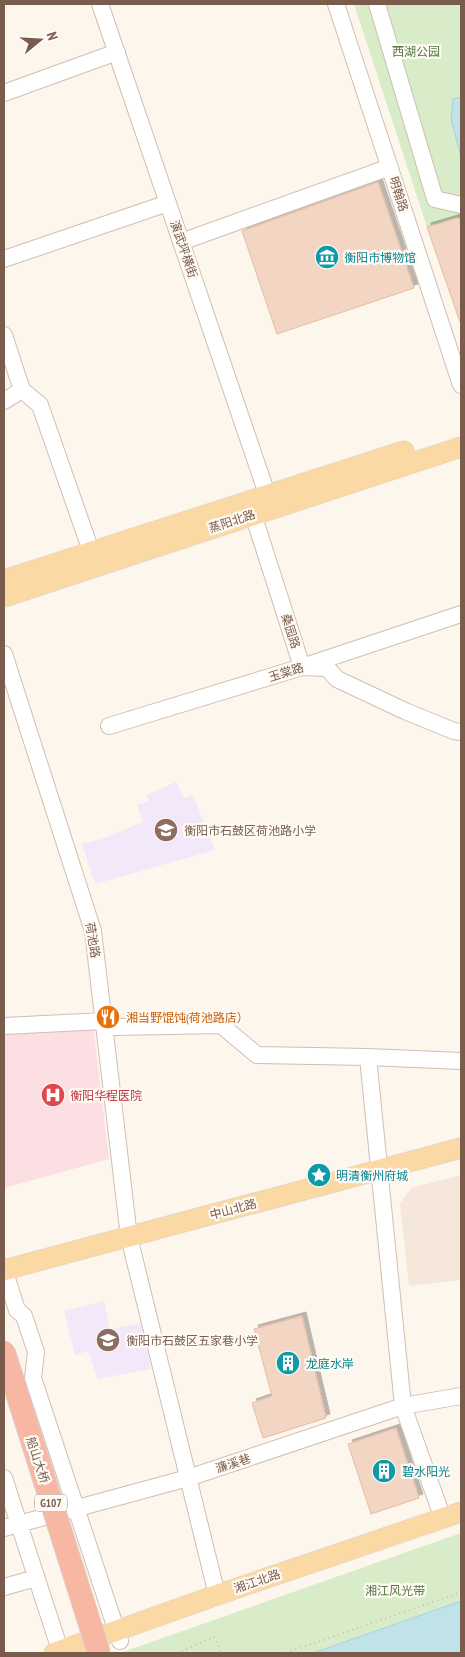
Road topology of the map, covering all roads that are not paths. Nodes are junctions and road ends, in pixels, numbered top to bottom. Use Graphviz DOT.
graph roads {
  1 [pos="100,4"];
  2 [pos="336,4"];
  3 [pos="342,4"];
  4 [pos="377,4"];
  5 [pos="117,52"];
  6 [pos="4,93"];
  7 [pos="390,167"];
  8 [pos="168,203"];
  9 [pos="461,205"];
  10 [pos="181,242"];
  11 [pos="4,259"];
  12 [pos="4,335"];
  13 [pos="461,366"];
  14 [pos="461,385"];
  15 [pos="22,390"];
  16 [pos="4,401"];
  17 [pos="461,433"];
  18 [pos="461,447"];
  19 [pos="267,494"];
  20 [pos="253,514"];
  21 [pos="91,551"];
  22 [pos="4,580"];
  23 [pos="4,597"];
  24 [pos="461,614"];
  25 [pos="4,654"];
  26 [pos="302,667"];
  27 [pos="109,726"];
  28 [pos="461,732"];
  29 [pos="104,1021"];
  30 [pos="4,1026"];
  31 [pos="368,1057"];
  32 [pos="461,1061"];
  33 [pos="461,1148"];
  34 [pos="461,1157"];
  35 [pos="380,1174"];
  36 [pos="130,1241"];
  37 [pos="4,1273"];
  38 [pos="4,1352"];
  39 [pos="461,1396"];
  40 [pos="4,1402"];
  41 [pos="403,1406"];
  42 [pos="4,1478"];
  43 [pos="188,1478"];
  44 [pos="75,1509"];
  45 [pos="455,1517"];
  46 [pos="11,1526"];
  47 [pos="36,1578"];
  48 [pos="4,1587"];
  49 [pos="218,1595"];
  50 [pos="118,1636"];
  51 [pos="58,1653"];
  52 [pos="84,1653"];
  53 [pos="87,1653"];
  54 [pos="99,1653"];
  1 -- 5 [label="street, 演武坪横街"];
  2 -- 7 [label="street, 明翰路"];
  3 -- 13 [label="street, 明翰路"];
  4 -- 9 [label="street"];
  5 -- 6 [label="street"];
  5 -- 8 [label="street, 演武坪横街"];
  7 -- 10 [label="street"];
  7 -- 14 [label="street, 明翰路"];
  8 -- 10 [label="street, 演武坪横街"];
  8 -- 11 [label="street"];
  10 -- 19 [label="street, 演武坪横街"];
  12 -- 15 [label="street"];
  15 -- 16 [label="street"];
  15 -- 21 [label="street"];
  17 -- 19 [label="main road, 蒸阳北路"];
  18 -- 20 [label="main road, 蒸阳北路"];
  19 -- 21 [label="main road, 蒸阳北路"];
  20 -- 23 [label="main road, 蒸阳北路"];
  20 -- 26 [label="street, 桑园路"];
  21 -- 22 [label="main road, 蒸阳北路"];
  24 -- 26 [label="street, 玉棠路"];
  25 -- 29 [label="street, 荷池路"];
  26 -- 27 [label="street, 玉棠路"];
  26 -- 28 [label="street"];
  29 -- 30 [label="street"];
  29 -- 31 [label="street"];
  29 -- 36 [label="street, 荷池路"];
  31 -- 32 [label="street"];
  31 -- 35 [label="street"];
  33 -- 35 [label="main road, 中山北路"];
  34 -- 35 [label="main road, 中山北路"];
  35 -- 36 [label="main road, 中山北路"];
  35 -- 41 [label="street"];
  36 -- 37 [label="main road, 中山北路"];
  36 -- 43 [label="street, 荷池路"];
  37 -- 44 [label="street"];
  38 -- 54 [label="highway, 船山大桥 / G107, bridge"];
  39 -- 41 [label="street, 濂溪巷"];
  40 -- 52 [label="highway, 船山大桥 / G107"];
  41 -- 43 [label="street, 濂溪巷"];
  41 -- 45 [label="street"];
  42 -- 46 [label="street"];
  43 -- 44 [label="street, 濂溪巷"];
  43 -- 49 [label="street, 荷池路"];
  44 -- 46 [label="street, 濂溪巷"];
  44 -- 50 [label="street"];
  45 -- 49 [label="main road, 湘江北路"];
  45 -- 50 [label="main road, 湘江北路"];
  46 -- 47 [label="street"];
  47 -- 48 [label="street"];
  47 -- 51 [label="street"];
  49 -- 50 [label="main road, 湘江北路"];
  50 -- 51 [label="main road, 湘江北路"];
  50 -- 53 [label="main road, 湘江北路"];
}
